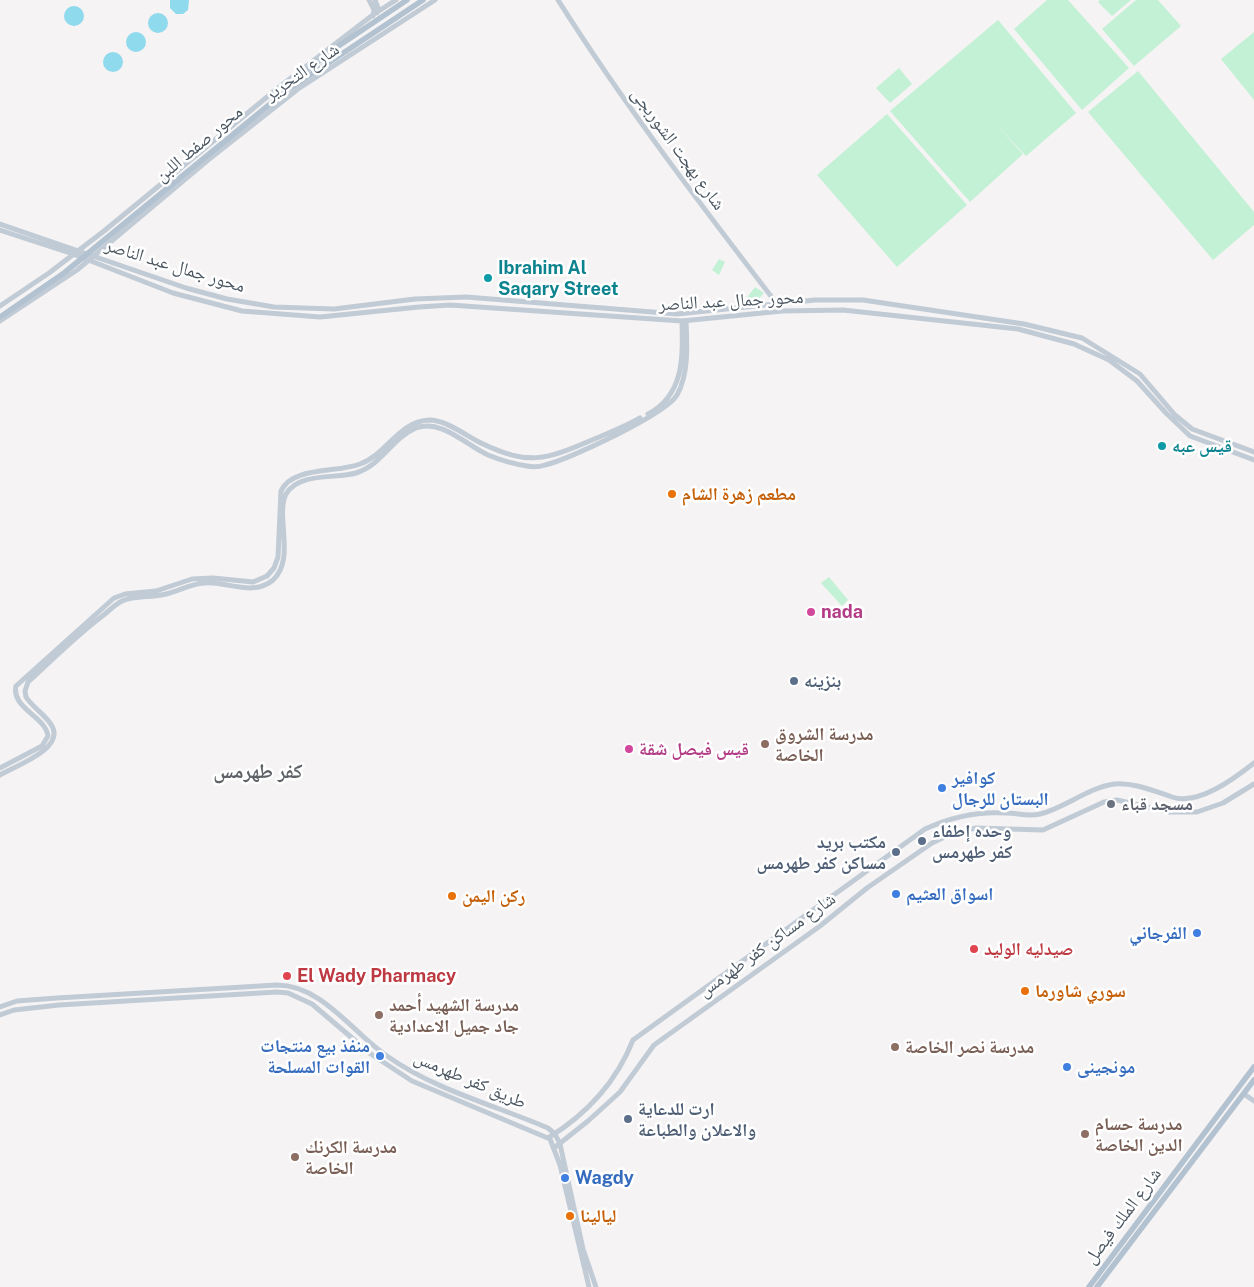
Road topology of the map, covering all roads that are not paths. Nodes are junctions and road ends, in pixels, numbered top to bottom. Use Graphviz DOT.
graph roads {
  1 [pos="369,0"];
  2 [pos="375,0"];
  3 [pos="396,0"];
  4 [pos="402,0"];
  5 [pos="407,0"];
  6 [pos="423,0"];
  7 [pos="435,0"];
  8 [pos="558,0"];
  9 [pos="376,15"];
  10 [pos="371,42"];
  11 [pos="0,224"];
  12 [pos="0,230"];
  13 [pos="78,250"];
  14 [pos="73,254"];
  15 [pos="93,255"];
  16 [pos="88,260"];
  17 [pos="776,304"];
  18 [pos="0,306"];
  19 [pos="782,310"];
  20 [pos="0,318"];
  21 [pos="684,321"];
  22 [pos="1254,452"];
  23 [pos="1254,460"];
  24 [pos="291,480"];
  25 [pos="294,486"];
  26 [pos="254,585"];
  27 [pos="102,613"];
  28 [pos="1254,763"];
  29 [pos="0,768"];
  30 [pos="0,775"];
  31 [pos="1254,784"];
  32 [pos="0,1007"];
  33 [pos="0,1015"];
  34 [pos="1254,1067"];
  35 [pos="1254,1080"];
  36 [pos="1244,1094"];
  37 [pos="1254,1101"];
  38 [pos="555,1134"];
  39 [pos="548,1138"];
  40 [pos="560,1144"];
  41 [pos="554,1148"];
  42 [pos="589,1287"];
  43 [pos="596,1287"];
  44 [pos="1089,1287"];
  45 [pos="1097,1287"];
  1 -- 9 [label="street"];
  2 -- 9 [label="street"];
  3 -- 9 [label="street, شارع التحرير"];
  4 -- 9 [label="main road, bridge"];
  5 -- 9 [label="main road, محور صفط اللبن, bridge"];
  6 -- 20 [label="main road, محور صفط اللبن, bridge"];
  7 -- 10 [label="street, شارع التحرير"];
  8 -- 17 [label="street, شارع بهجت الشوربجى"];
  9 -- 10 [label="street"];
  9 -- 13 [label="street, شارع التحرير"];
  9 -- 20 [label="main road, محور صفط اللبن, bridge"];
  10 -- 15 [label="street, شارع التحرير"];
  11 -- 13 [label="street, محور جمال عبد الناصر"];
  12 -- 14 [label="street, محور جمال عبد الناصر"];
  13 -- 14 [label="street, شارع التحرير"];
  13 -- 15 [label="street, محور جمال عبد الناصر"];
  14 -- 16 [label="street, محور جمال عبد الناصر"];
  14 -- 18 [label="street, شارع التحرير"];
  15 -- 16 [label="street, شارع التحرير"];
  15 -- 17 [label="street, محور جمال عبد الناصر"];
  16 -- 20 [label="street, شارع التحرير"];
  16 -- 21 [label="street, محور جمال عبد الناصر"];
  17 -- 19 [label="street, شارع بهجت الشوربجى"];
  17 -- 22 [label="street, محور جمال عبد الناصر"];
  19 -- 21 [label="street, محور جمال عبد الناصر"];
  19 -- 23 [label="street, محور جمال عبد الناصر"];
  21 -- 24 [label="street"];
  21 -- 25 [label="street"];
  24 -- 25 [label="street"];
  24 -- 26 [label="street"];
  25 -- 26 [label="street"];
  26 -- 27 [label="street"];
  27 -- 29 [label="street"];
  27 -- 30 [label="street"];
  28 -- 38 [label="street"];
  31 -- 40 [label="street, شارع مساكن كفر طهرمس"];
  32 -- 38 [label="street, طريق كفر طهرمس"];
  33 -- 39 [label="street, طريق كفر طهرمس"];
  34 -- 44 [label="main road, شارع الملك فيصل"];
  35 -- 36 [label="main road, شارع الملك فيصل"];
  36 -- 37 [label="street"];
  36 -- 45 [label="main road, شارع الملك فيصل"];
  38 -- 39 [label="street"];
  38 -- 40 [label="street"];
  39 -- 41 [label="street"];
  40 -- 41 [label="street, شارع مساكن كفر طهرمس"];
  40 -- 43 [label="street"];
  41 -- 42 [label="street"];
}
